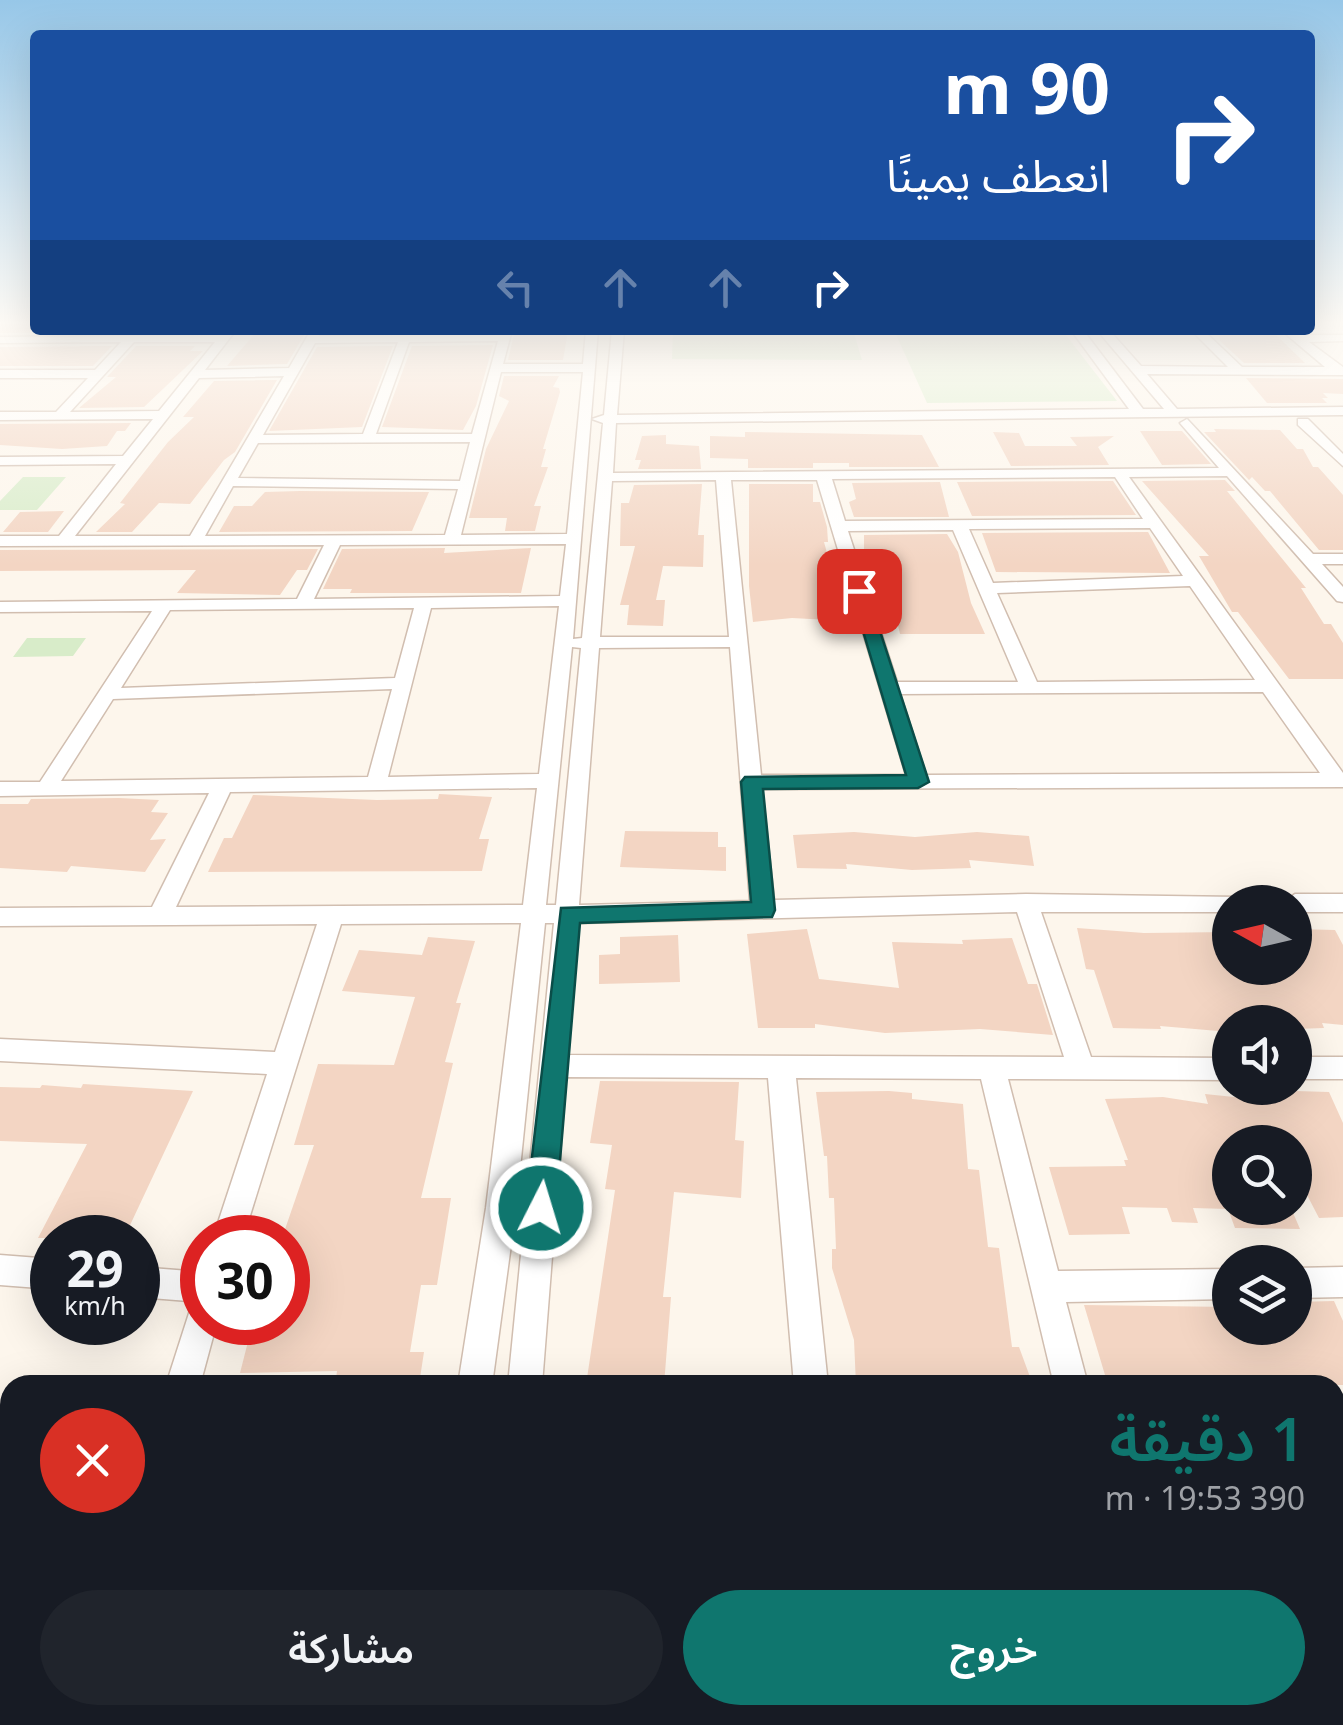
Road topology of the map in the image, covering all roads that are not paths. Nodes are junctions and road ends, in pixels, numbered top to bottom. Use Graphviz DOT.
graph roads {
  1 [pos="71,404"];
  2 [pos="171,404"];
  3 [pos="274,404"];
  4 [pos="381,404"];
  5 [pos="486,404"];
  6 [pos="599,404"];
  7 [pos="606,404"];
  8 [pos="1132,404"];
  9 [pos="1168,404"];
  10 [pos="1343,411"];
  11 [pos="1138,412"];
  12 [pos="163,414"];
  13 [pos="0,416"];
  14 [pos="60,416"];
  15 [pos="1180,418"];
  16 [pos="603,421"];
  17 [pos="1303,422"];
  18 [pos="1343,422"];
  19 [pos="478,438"];
  20 [pos="254,439"];
  21 [pos="368,439"];
  22 [pos="127,460"];
  23 [pos="0,461"];
  24 [pos="1343,462"];
  25 [pos="1231,472"];
  26 [pos="1120,473"];
  27 [pos="723,476"];
  28 [pos="823,476"];
  29 [pos="606,478"];
  30 [pos="230,482"];
  31 [pos="466,485"];
  32 [pos="1155,524"];
  33 [pos="959,525"];
  34 [pos="839,526"];
  35 [pos="452,539"];
  36 [pos="575,539"];
  37 [pos="196,540"];
  38 [pos="334,540"];
  39 [pos="0,541"];
  40 [pos="62,541"];
  41 [pos="1309,559"];
  42 [pos="1343,559"];
  43 [pos="1195,580"];
  44 [pos="987,588"];
  45 [pos="1343,598"];
  46 [pos="568,602"];
  47 [pos="424,603"];
  48 [pos="303,604"];
  49 [pos="164,606"];
  50 [pos="8,607"];
  51 [pos="0,629"];
  52 [pos="739,642"];
  53 [pos="564,643"];
  54 [pos="592,643"];
  55 [pos="402,683"];
  56 [pos="1269,686"];
  57 [pos="1030,687"];
  58 [pos="889,688"];
  59 [pos="107,694"];
  60 [pos="1339,780"];
  61 [pos="549,781"];
  62 [pos="752,782"];
  63 [pos="918,782"];
  64 [pos="376,784"];
  65 [pos="223,786"];
  66 [pos="46,789"];
  67 [pos="0,790"];
  68 [pos="1312,902"];
  69 [pos="1343,902"];
  70 [pos="1026,903"];
  71 [pos="1212,903"];
  72 [pos="764,910"];
  73 [pos="534,913"];
  74 [pos="569,914"];
  75 [pos="332,915"];
  76 [pos="160,916"];
  77 [pos="0,917"];
  78 [pos="0,1050"];
  79 [pos="284,1064"];
  80 [pos="554,1066"];
  81 [pos="781,1068"];
  82 [pos="1312,1068"];
  83 [pos="1343,1068"];
  84 [pos="1212,1069"];
  85 [pos="992,1070"];
  86 [pos="1082,1070"];
  87 [pos="235,1215"];
  88 [pos="0,1270"];
  89 [pos="30,1272"];
  90 [pos="1343,1282"];
  91 [pos="1312,1283"];
  92 [pos="1212,1284"];
  93 [pos="1046,1288"];
  94 [pos="194,1345"];
  95 [pos="186,1375"];
  96 [pos="477,1375"];
  97 [pos="526,1375"];
  98 [pos="810,1375"];
  99 [pos="1068,1375"];
  1 -- 14 [label="street"];
  2 -- 12 [label="street"];
  3 -- 20 [label="street"];
  4 -- 21 [label="street"];
  5 -- 19 [label="street"];
  6 -- 16 [label="street"];
  7 -- 16 [label="street"];
  8 -- 11 [label="street"];
  9 -- 15 [label="street"];
  10 -- 15 [label="street"];
  11 -- 15 [label="street"];
  11 -- 16 [label="street"];
  12 -- 14 [label="street"];
  12 -- 22 [label="street"];
  13 -- 14 [label="street"];
  15 -- 16 [label="street"];
  15 -- 17 [label="street"];
  15 -- 25 [label="street"];
  16 -- 29 [label="street"];
  16 -- 36 [label="street"];
  17 -- 18 [label="street"];
  17 -- 24 [label="street"];
  19 -- 21 [label="street"];
  19 -- 31 [label="street"];
  20 -- 21 [label="street"];
  20 -- 30 [label="street"];
  22 -- 23 [label="street"];
  22 -- 40 [label="street"];
  25 -- 26 [label="street"];
  25 -- 41 [label="street"];
  26 -- 28 [label="street"];
  26 -- 32 [label="street"];
  27 -- 28 [label="street"];
  27 -- 29 [label="street"];
  27 -- 52 [label="street"];
  28 -- 34 [label="street"];
  29 -- 54 [label="street"];
  30 -- 31 [label="street"];
  30 -- 37 [label="street"];
  31 -- 35 [label="street"];
  32 -- 33 [label="street"];
  32 -- 43 [label="street"];
  33 -- 34 [label="street"];
  33 -- 44 [label="street"];
  34 -- 58 [label="street"];
  35 -- 36 [label="street"];
  35 -- 38 [label="street"];
  36 -- 46 [label="street"];
  37 -- 38 [label="street"];
  37 -- 40 [label="street"];
  38 -- 48 [label="street"];
  39 -- 40 [label="street"];
  41 -- 42 [label="street"];
  41 -- 45 [label="street"];
  43 -- 44 [label="street"];
  43 -- 56 [label="street"];
  44 -- 57 [label="street"];
  46 -- 47 [label="street"];
  46 -- 53 [label="street"];
  47 -- 48 [label="street"];
  47 -- 55 [label="street"];
  48 -- 49 [label="street"];
  49 -- 50 [label="street"];
  49 -- 59 [label="street"];
  50 -- 51 [label="street"];
  52 -- 54 [label="street"];
  52 -- 62 [label="street"];
  53 -- 54 [label="street"];
  53 -- 61 [label="street"];
  54 -- 74 [label="street"];
  55 -- 59 [label="street"];
  55 -- 64 [label="street"];
  56 -- 57 [label="street"];
  56 -- 60 [label="street"];
  57 -- 58 [label="street"];
  58 -- 63 [label="street"];
  59 -- 66 [label="street"];
  60 -- 63 [label="street"];
  61 -- 64 [label="street"];
  61 -- 73 [label="street"];
  62 -- 63 [label="street"];
  62 -- 72 [label="street"];
  64 -- 65 [label="street"];
  65 -- 66 [label="street"];
  65 -- 76 [label="street"];
  66 -- 67 [label="street"];
  68 -- 69 [label="street"];
  70 -- 71 [label="street"];
  70 -- 72 [label="street"];
  70 -- 86 [label="street"];
  72 -- 74 [label="street"];
  73 -- 74 [label="street"];
  73 -- 75 [label="street"];
  73 -- 96 [label="street"];
  74 -- 80 [label="street"];
  75 -- 76 [label="street"];
  75 -- 79 [label="street"];
  76 -- 77 [label="street"];
  78 -- 79 [label="street"];
  79 -- 87 [label="street"];
  80 -- 81 [label="street"];
  80 -- 97 [label="street"];
  81 -- 85 [label="street"];
  81 -- 98 [label="street"];
  82 -- 83 [label="street"];
  84 -- 86 [label="street"];
  85 -- 86 [label="street"];
  85 -- 93 [label="street"];
  88 -- 89 [label="street"];
  90 -- 91 [label="street"];
  92 -- 93 [label="street"];
  93 -- 99 [label="street"];
  94 -- 95 [label="street"];
}
